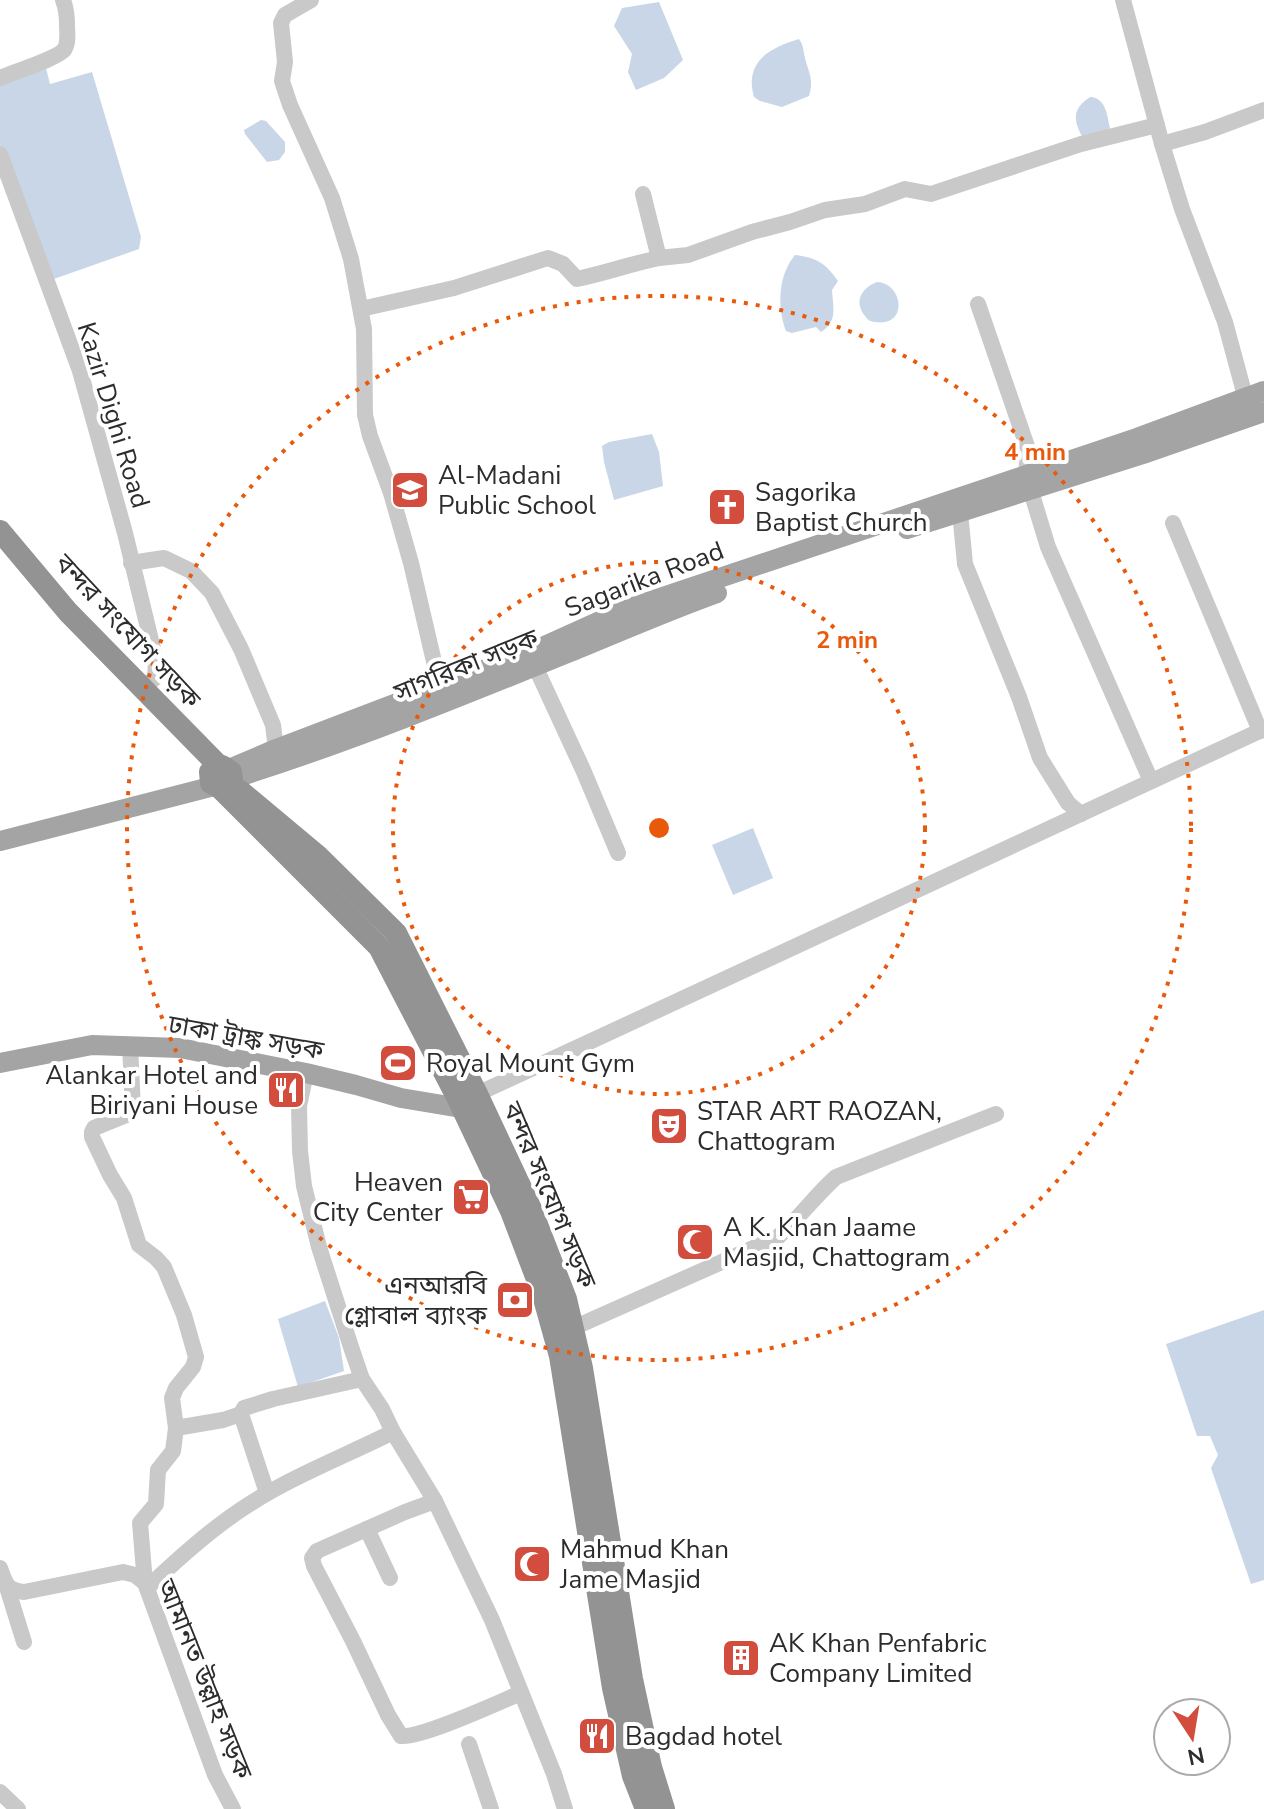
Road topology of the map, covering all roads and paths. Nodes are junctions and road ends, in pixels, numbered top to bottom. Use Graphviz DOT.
graph roads {
  1 [pos="63,0"];
  2 [pos="311,0"];
  3 [pos="1123,0"];
  4 [pos="292,6"];
  5 [pos="0,78"];
  6 [pos="1264,110"];
  7 [pos="1157,125"];
  8 [pos="1162,144"];
  9 [pos="0,154"];
  10 [pos="643,194"];
  11 [pos="659,258"];
  12 [pos="978,304"];
  13 [pos="361,309"];
  14 [pos="1256,404"];
  15 [pos="1028,481"];
  16 [pos="960,512"];
  17 [pos="1173,523"];
  18 [pos="0,531"];
  19 [pos="0,546"];
  20 [pos="131,563"];
  21 [pos="627,619"];
  22 [pos="535,666"];
  23 [pos="141,689"];
  24 [pos="442,695"];
  25 [pos="1262,730"];
  26 [pos="278,756"];
  27 [pos="220,777"];
  28 [pos="1151,781"];
  29 [pos="1081,814"];
  30 [pos="0,827"];
  31 [pos="0,841"];
  32 [pos="618,853"];
  33 [pos="130,1045"];
  34 [pos="0,1052"];
  35 [pos="0,1063"];
  36 [pos="306,1073"];
  37 [pos="469,1101"];
  38 [pos="996,1114"];
  39 [pos="573,1328"];
  40 [pos="362,1379"];
  41 [pos="241,1414"];
  42 [pos="176,1428"];
  43 [pos="393,1432"];
  44 [pos="267,1493"];
  45 [pos="435,1501"];
  46 [pos="367,1529"];
  47 [pos="0,1568"];
  48 [pos="390,1578"];
  49 [pos="146,1586"];
  50 [pos="7,1587"];
  51 [pos="24,1642"];
  52 [pos="521,1693"];
  53 [pos="469,1744"];
  54 [pos="0,1792"];
  55 [pos="18,1809"];
  56 [pos="233,1809"];
  57 [pos="491,1809"];
  58 [pos="565,1809"];
  59 [pos="646,1809"];
  60 [pos="664,1809"];
  1 -- 5 [label="street"];
  2 -- 4 [label="street"];
  3 -- 7 [label="street"];
  4 -- 13 [label="street"];
  6 -- 8 [label="street"];
  7 -- 8 [label="street"];
  7 -- 11 [label="street"];
  8 -- 14 [label="street"];
  9 -- 20 [label="street, Kazir Dighi Road"];
  10 -- 11 [label="street"];
  11 -- 13 [label="street"];
  12 -- 15 [label="street"];
  13 -- 24 [label="street"];
  14 -- 15 [label="main road, সাগরিকা সড়ক"];
  15 -- 16 [label="main road, সাগরিকা সড়ক"];
  15 -- 21 [label="main road, Sagarika Road"];
  15 -- 28 [label="street"];
  16 -- 21 [label="main road, সাগরিকা সড়ক"];
  16 -- 29 [label="street"];
  17 -- 25 [label="street"];
  18 -- 23 [label="highway, বন্দর সংযোগ সড়ক"];
  19 -- 27 [label="highway, বন্দর সংযোগ সড়ক"];
  20 -- 23 [label="street, Kazir Dighi Road"];
  20 -- 26 [label="street"];
  21 -- 22 [label="main road, সাগরিকা সড়ক"];
  21 -- 24 [label="main road, Sagarika Road"];
  22 -- 24 [label="main road, সাগরিকা সড়ক"];
  22 -- 32 [label="street"];
  23 -- 27 [label="highway, বন্দর সংযোগ সড়ক"];
  24 -- 26 [label="main road, সাগরিকা সড়ক"];
  25 -- 28 [label="street"];
  26 -- 27 [label="main road, সাগরিকা সড়ক"];
  27 -- 30 [label="main road, সাগরিকা সড়ক"];
  27 -- 31 [label="main road, সাগরিকা সড়ক"];
  27 -- 37 [label="highway, বন্দর সংযোগ সড়ক"];
  28 -- 29 [label="street"];
  29 -- 37 [label="street"];
  33 -- 35 [label="main road, ঢাকা ট্রাঙ্ক সড়ক"];
  33 -- 36 [label="main road, ঢাকা ট্রাঙ্ক সড়ক"];
  33 -- 42 [label="street"];
  34 -- 37 [label="main road, ঢাকা ট্রাঙ্ক সড়ক"];
  36 -- 37 [label="main road, ঢাকা ট্রাঙ্ক সড়ক"];
  36 -- 40 [label="street"];
  37 -- 39 [label="highway, বন্দর সংযোগ সড়ক"];
  37 -- 59 [label="highway, বন্দর সংযোগ সড়ক"];
  38 -- 39 [label="street"];
  39 -- 60 [label="highway, বন্দর সংযোগ সড়ক"];
  40 -- 41 [label="street"];
  40 -- 43 [label="street"];
  41 -- 42 [label="street"];
  41 -- 44 [label="street"];
  42 -- 49 [label="street"];
  43 -- 44 [label="street"];
  43 -- 45 [label="street"];
  44 -- 49 [label="street"];
  45 -- 46 [label="street"];
  45 -- 52 [label="street"];
  46 -- 48 [label="street"];
  46 -- 52 [label="street"];
  47 -- 50 [label="street"];
  49 -- 50 [label="street, আমানত উল্লাহ সড়ক"];
  49 -- 56 [label="street, আমানত উল্লাহ সড়ক"];
  50 -- 51 [label="street"];
  52 -- 58 [label="street"];
  53 -- 57 [label="street"];
  54 -- 55 [label="street"];
}
